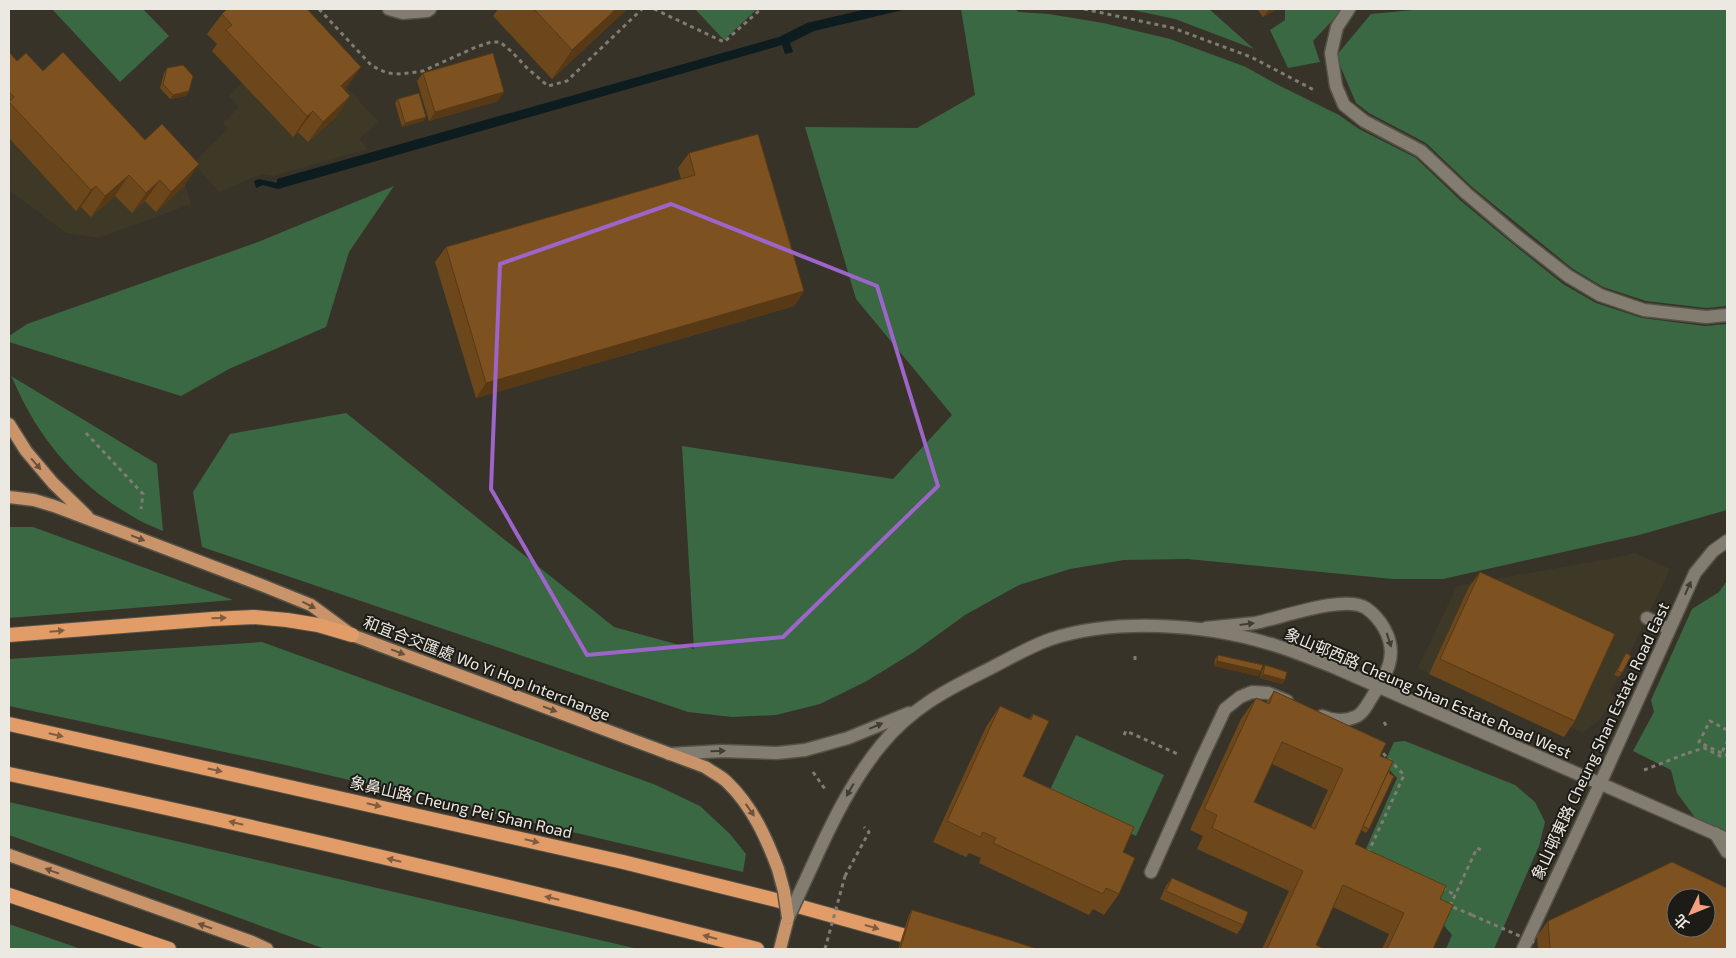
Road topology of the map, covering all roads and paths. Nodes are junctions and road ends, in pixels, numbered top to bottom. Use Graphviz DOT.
graph roads {
  1 [pos="319,9"];
  2 [pos="389,9"];
  3 [pos="430,9"];
  4 [pos="642,9"];
  5 [pos="654,9"];
  6 [pos="761,9"];
  7 [pos="1084,9"];
  8 [pos="1349,9"];
  9 [pos="1344,105"];
  10 [pos="1727,315"];
  11 [pos="9,424"];
  12 [pos="86,433"];
  13 [pos="9,498"];
  14 [pos="141,509"];
  15 [pos="93,521"];
  16 [pos="1727,541"];
  17 [pos="1647,618"];
  18 [pos="1198,629"];
  19 [pos="1669,629"];
  20 [pos="9,635"];
  21 [pos="352,635"];
  22 [pos="1135,656"];
  23 [pos="1135,662"];
  24 [pos="1379,687"];
  25 [pos="1294,704"];
  26 [pos="914,712"];
  27 [pos="1312,712"];
  28 [pos="1384,722"];
  29 [pos="9,724"];
  30 [pos="1387,727"];
  31 [pos="1727,730"];
  32 [pos="1124,735"];
  33 [pos="1727,742"];
  34 [pos="1375,744"];
  35 [pos="669,754"];
  36 [pos="1727,755"];
  37 [pos="1200,762"];
  38 [pos="1644,770"];
  39 [pos="813,772"];
  40 [pos="9,774"];
  41 [pos="1600,784"];
  42 [pos="827,791"];
  43 [pos="864,827"];
  44 [pos="1715,833"];
  45 [pos="1727,839"];
  46 [pos="1483,851"];
  47 [pos="1727,852"];
  48 [pos="9,855"];
  49 [pos="1376,858"];
  50 [pos="1151,872"];
  51 [pos="1438,886"];
  52 [pos="1455,894"];
  53 [pos="9,895"];
  54 [pos="788,918"];
  55 [pos="902,935"];
  56 [pos="1538,944"];
  57 [pos="169,949"];
  58 [pos="267,949"];
  59 [pos="757,949"];
  60 [pos="780,949"];
  61 [pos="825,949"];
  62 [pos="1522,949"];
  1 -- 4 [label="path"];
  2 -- 3 [label="street"];
  5 -- 6 [label="path"];
  7 -- 9 [label="path"];
  8 -- 9 [label="street"];
  9 -- 10 [label="street"];
  11 -- 15 [label="main road, one-way"];
  12 -- 14 [label="path"];
  13 -- 15 [label="main road, 和宜合交匯處 Wo Yi Hop Interchange"];
  15 -- 21 [label="main road, 和宜合交匯處 Wo Yi Hop Interchange, one-way"];
  19 -- 16 [label="street, 象山邨東路 Cheung Shan Estate Road East, one-way"];
  17 -- 19 [label="street"];
  18 -- 24 [label="street, 象山邨西路 Cheung Shan Estate Road West"];
  18 -- 24 [label="street, one-way"];
  18 -- 26 [label="street, 象山邨西路 Cheung Shan Estate Road West"];
  19 -- 41 [label="street, 象山邨東路 Cheung Shan Estate Road East"];
  20 -- 21 [label="highway, one-way"];
  21 -- 35 [label="main road, 和宜合交匯處 Wo Yi Hop Interchange, one-way"];
  22 -- 23 [label="path"];
  24 -- 27 [label="street"];
  24 -- 41 [label="street, 象山邨西路 Cheung Shan Estate Road West"];
  25 -- 37 [label="street"];
  35 -- 26 [label="street, 象山邨西路 Cheung Shan Estate Road West, one-way"];
  26 -- 54 [label="street, 象山邨西路 Cheung Shan Estate Road West, one-way, bridge"];
  28 -- 30 [label="path"];
  29 -- 55 [label="highway, 象鼻山路 Cheung Pei Shan Road, one-way"];
  31 -- 36 [label="path"];
  32 -- 37 [label="path"];
  33 -- 38 [label="path, bridge"];
  34 -- 49 [label="path"];
  35 -- 54 [label="main road, 和宜合交匯處 Wo Yi Hop Interchange, one-way, bridge"];
  37 -- 50 [label="street"];
  39 -- 42 [label="path"];
  59 -- 40 [label="highway, one-way"];
  41 -- 44 [label="street, 象山邨西路 Cheung Shan Estate Road West"];
  41 -- 62 [label="street, 象山邨東路 Cheung Shan Estate Road East"];
  43 -- 61 [label="path, bridge"];
  44 -- 45 [label="street, 象山邨西路 Cheung Shan Estate Road West"];
  44 -- 47 [label="street"];
  46 -- 52 [label="path"];
  58 -- 48 [label="main road, one-way"];
  51 -- 52 [label="path"];
  52 -- 56 [label="path, bridge"];
  53 -- 57 [label="highway"];
  54 -- 60 [label="main road, 和宜合交匯處 Wo Yi Hop Interchange"];
}
